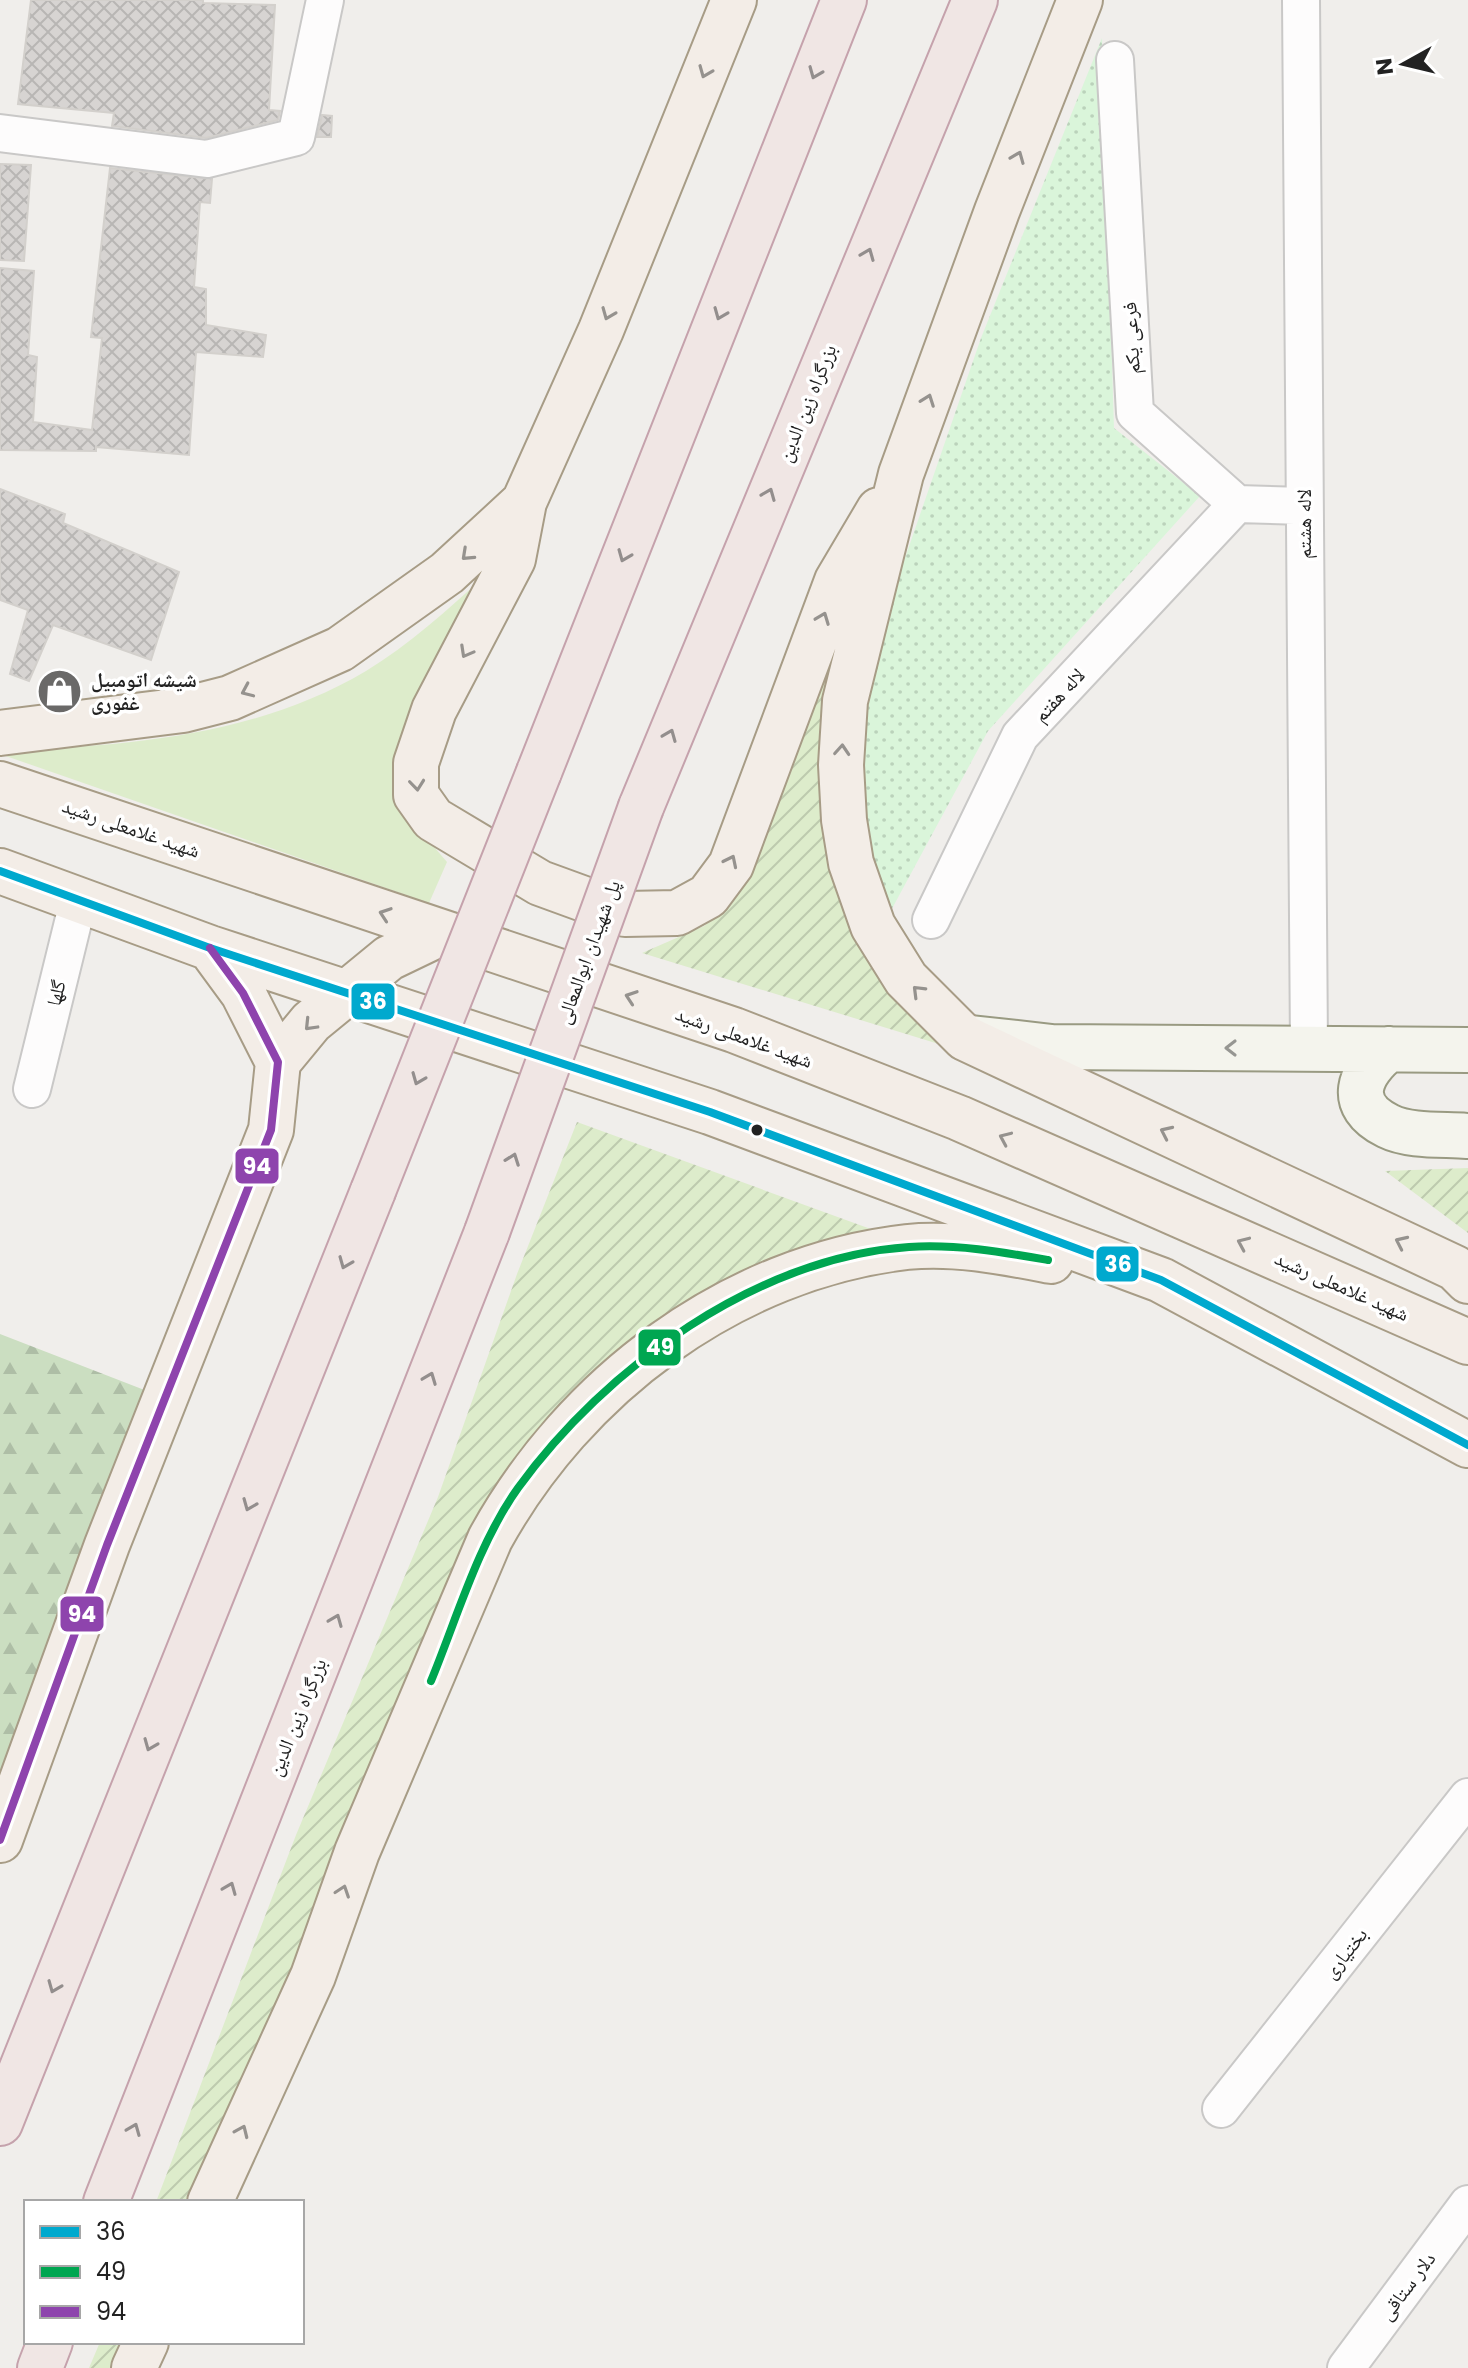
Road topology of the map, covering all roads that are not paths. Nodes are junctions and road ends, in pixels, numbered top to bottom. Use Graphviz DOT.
graph roads {
  1 [pos="325,0"];
  2 [pos="734,0"];
  3 [pos="844,0"];
  4 [pos="975,0"];
  5 [pos="1080,0"];
  6 [pos="1301,0"];
  7 [pos="1115,60"];
  8 [pos="0,133"];
  9 [pos="901,474"];
  10 [pos="524,502"];
  11 [pos="1237,504"];
  12 [pos="1303,506"];
  13 [pos="0,733"];
  14 [pos="0,784"];
  15 [pos="641,807"];
  16 [pos="0,871"];
  17 [pos="79,898"];
  18 [pos="931,920"];
  19 [pos="441,933"];
  20 [pos="210,948"];
  21 [pos="349,991"];
  22 [pos="965,1038"];
  23 [pos="1309,1048"];
  24 [pos="1389,1049"];
  25 [pos="1468,1050"];
  26 [pos="278,1062"];
  27 [pos="32,1089"];
  28 [pos="1468,1136"];
  29 [pos="487,1232"];
  30 [pos="1161,1280"];
  31 [pos="1468,1281"];
  32 [pos="1468,1342"];
  33 [pos="1468,1445"];
  34 [pos="1468,1797"];
  35 [pos="0,1840"];
  36 [pos="1221,2109"];
  37 [pos="0,2123"];
  38 [pos="107,2200"];
  39 [pos="211,2200"];
  40 [pos="1468,2204"];
  41 [pos="49,2344"];
  42 [pos="145,2344"];
  43 [pos="40,2368"];
  44 [pos="134,2368"];
  45 [pos="1346,2368"];
  1 -- 8 [label="street"];
  2 -- 10 [label="main road, one-way"];
  3 -- 37 [label="highway, one-way, bridge"];
  15 -- 4 [label="highway, بزرگراه زین الدین, one-way"];
  9 -- 5 [label="main road, one-way"];
  6 -- 12 [label="street, لاله هشتم"];
  7 -- 11 [label="street, فرعی یکم"];
  10 -- 9 [label="main road, one-way"];
  22 -- 9 [label="main road, one-way"];
  10 -- 13 [label="main road, one-way"];
  11 -- 12 [label="street"];
  11 -- 18 [label="street, لاله هفتم"];
  12 -- 23 [label="street, لاله هشتم"];
  19 -- 14 [label="main road, شهید غلامعلی رشید, one-way"];
  29 -- 15 [label="highway, پل شهیدان ابوالمعالی, one-way, bridge"];
  16 -- 17 [label="main road"];
  17 -- 20 [label="main road"];
  17 -- 27 [label="street, گلها"];
  19 -- 21 [label="main road"];
  32 -- 19 [label="main road, شهید غلامعلی رشید, one-way"];
  20 -- 21 [label="main road"];
  20 -- 26 [label="main road"];
  21 -- 26 [label="main road, one-way"];
  21 -- 30 [label="main road"];
  23 -- 22 [label="main road, one-way"];
  31 -- 22 [label="main road, one-way"];
  23 -- 24 [label="main road"];
  24 -- 25 [label="main road"];
  24 -- 28 [label="main road"];
  26 -- 35 [label="main road"];
  38 -- 29 [label="highway, بزرگراه زین الدین, one-way"];
  30 -- 33 [label="main road"];
  39 -- 30 [label="main road, one-way"];
  34 -- 36 [label="street, بختیاری"];
  40 -- 45 [label="street, دلار ستاقی"];
  41 -- 43 [label="highway"];
  42 -- 44 [label="main road"];
}
